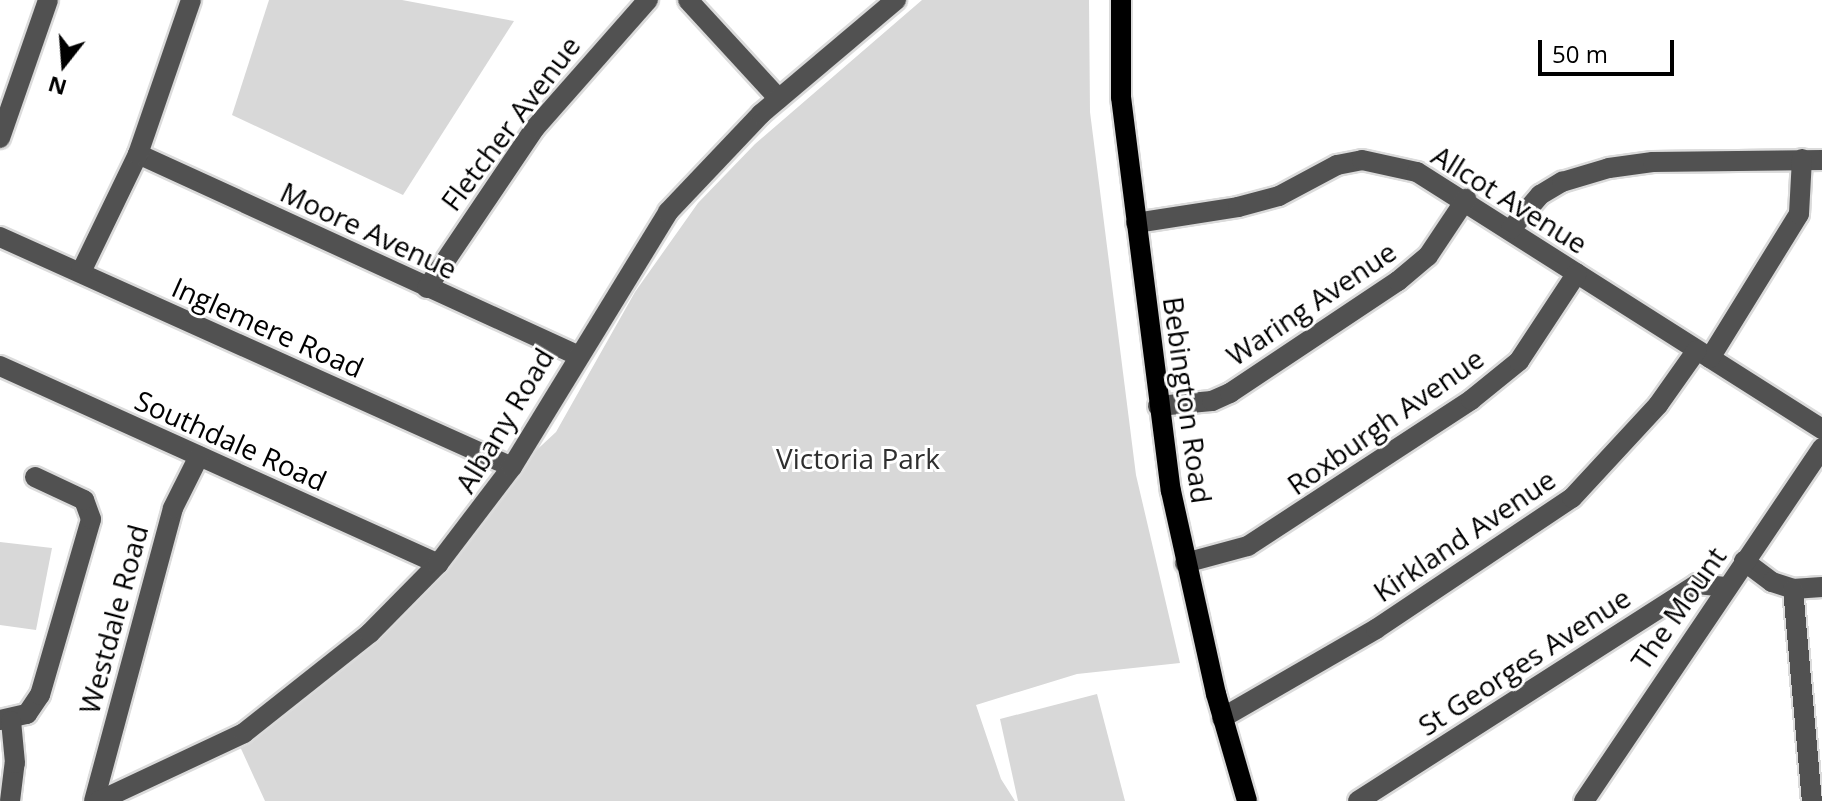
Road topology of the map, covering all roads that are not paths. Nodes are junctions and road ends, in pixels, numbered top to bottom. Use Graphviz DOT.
graph roads {
  1 [pos="48,0"];
  2 [pos="191,0"];
  3 [pos="648,0"];
  4 [pos="688,0"];
  5 [pos="896,0"];
  6 [pos="1121,0"];
  7 [pos="779,99"];
  8 [pos="0,138"];
  9 [pos="138,154"];
  10 [pos="1812,160"];
  11 [pos="1466,199"];
  12 [pos="1136,223"];
  13 [pos="1511,229"];
  14 [pos="0,237"];
  15 [pos="81,272"];
  16 [pos="1577,273"];
  17 [pos="427,288"];
  18 [pos="1704,354"];
  19 [pos="577,355"];
  20 [pos="0,366"];
  21 [pos="1158,406"];
  22 [pos="1822,429"];
  23 [pos="1822,448"];
  24 [pos="199,456"];
  25 [pos="512,467"];
  26 [pos="35,477"];
  27 [pos="1744,561"];
  28 [pos="1185,563"];
  29 [pos="438,564"];
  30 [pos="1725,587"];
  31 [pos="1822,587"];
  32 [pos="1793,589"];
  33 [pos="1222,718"];
  34 [pos="6,720"];
  35 [pos="10,801"];
  36 [pos="96,801"];
  37 [pos="1247,801"];
  38 [pos="1358,801"];
  39 [pos="1584,801"];
  40 [pos="1812,801"];
  1 -- 8 [label="street"];
  2 -- 9 [label="street"];
  3 -- 17 [label="street, Fletcher Avenue"];
  4 -- 7 [label="street"];
  5 -- 7 [label="street, Albany Road"];
  6 -- 12 [label="main road, Bebington Road"];
  7 -- 19 [label="street, Albany Road"];
  9 -- 15 [label="street"];
  9 -- 17 [label="street, Moore Avenue"];
  10 -- 13 [label="street"];
  10 -- 18 [label="street, Kirkland Avenue"];
  11 -- 12 [label="street, Allcot Avenue"];
  11 -- 13 [label="street, Allcot Avenue"];
  11 -- 21 [label="street, Waring Avenue"];
  12 -- 21 [label="main road, Bebington Road"];
  13 -- 16 [label="street, Allcot Avenue"];
  14 -- 15 [label="street, Inglemere Road"];
  15 -- 25 [label="street, Inglemere Road"];
  16 -- 18 [label="street, Allcot Avenue"];
  16 -- 28 [label="street, Roxburgh Avenue"];
  17 -- 19 [label="street, Moore Avenue"];
  18 -- 22 [label="street, Allcot Avenue"];
  18 -- 33 [label="street, Kirkland Avenue"];
  19 -- 25 [label="street, Albany Road"];
  20 -- 24 [label="street, Southdale Road"];
  21 -- 28 [label="main road, Bebington Road"];
  23 -- 27 [label="street, The Mount"];
  24 -- 29 [label="street, Southdale Road"];
  24 -- 36 [label="street, Westdale Road"];
  25 -- 29 [label="street, Albany Road"];
  26 -- 34 [label="street"];
  27 -- 30 [label="street, The Mount"];
  27 -- 32 [label="street"];
  28 -- 33 [label="main road, Bebington Road"];
  29 -- 36 [label="street, Albany Road"];
  30 -- 38 [label="street, St Georges Avenue"];
  30 -- 39 [label="street, The Mount"];
  31 -- 32 [label="street"];
  32 -- 40 [label="street"];
  33 -- 37 [label="main road, Bebington Road"];
  34 -- 35 [label="street"];
}
